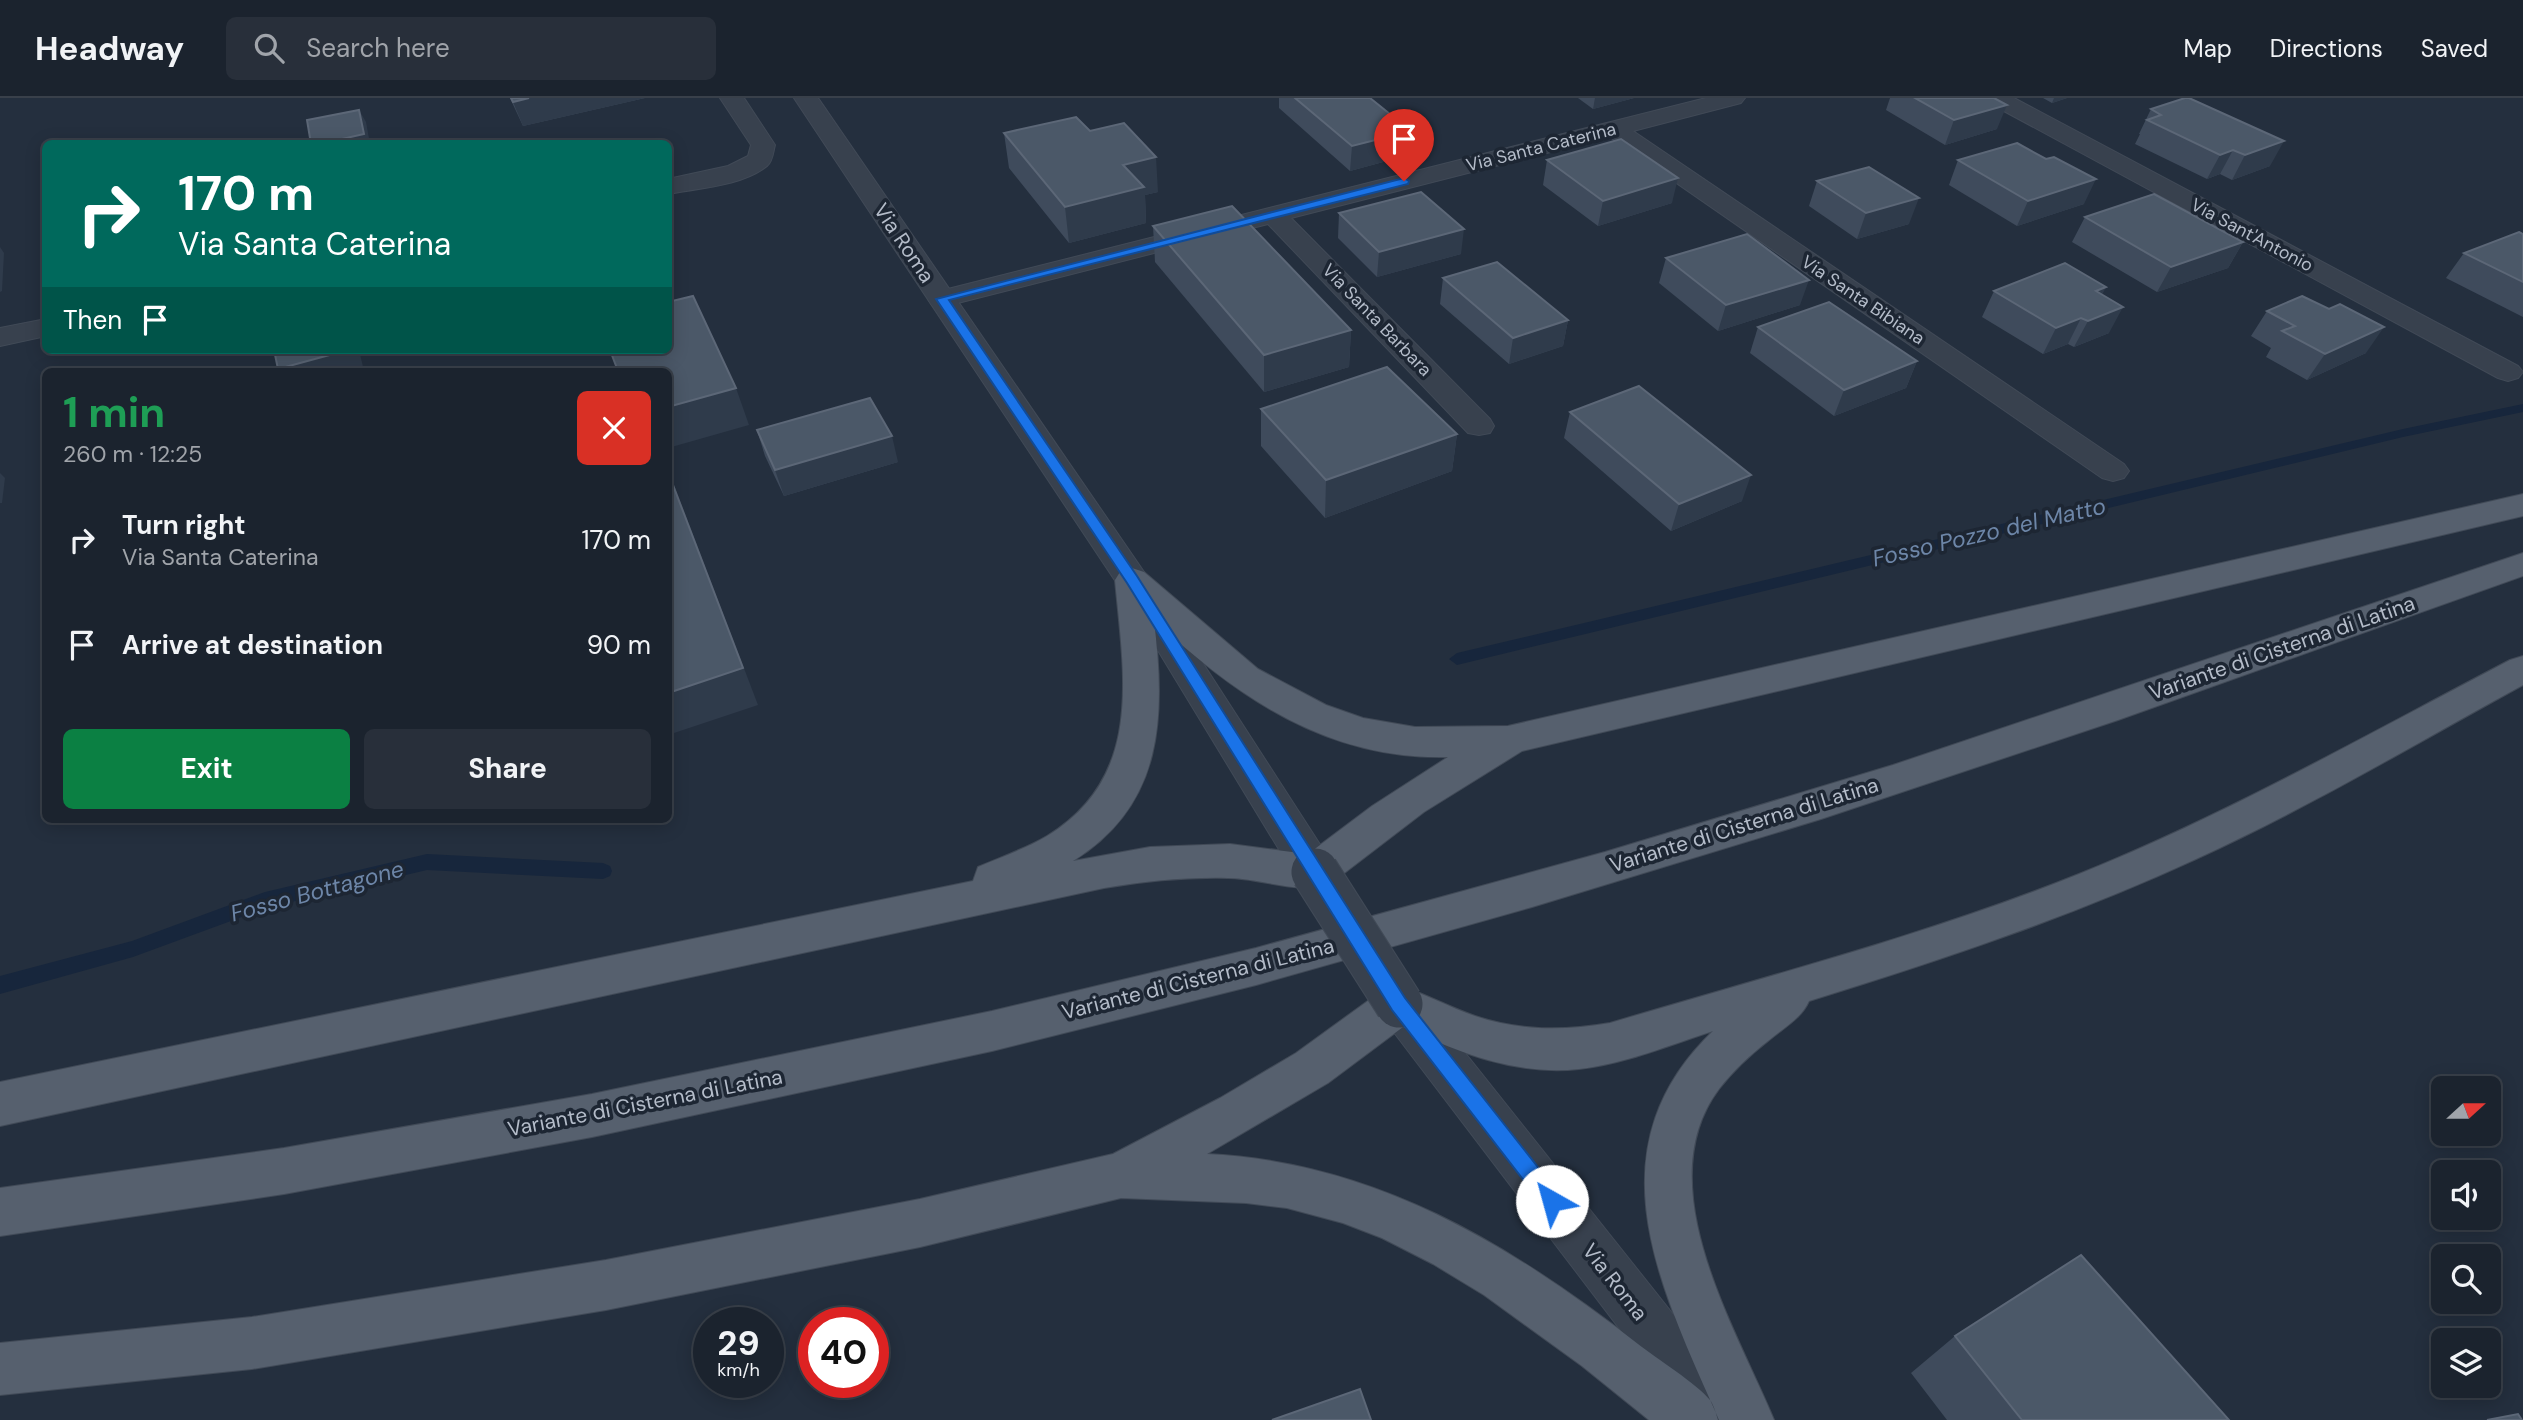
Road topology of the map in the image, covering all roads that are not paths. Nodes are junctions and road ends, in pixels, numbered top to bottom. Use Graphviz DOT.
graph roads {
  1 [pos="733,98"];
  2 [pos="806,98"];
  3 [pos="1733,98"];
  4 [pos="1997,98"];
  5 [pos="1613,128"];
  6 [pos="672,186"];
  7 [pos="1274,215"];
  8 [pos="942,299"];
  9 [pos="42,328"];
  10 [pos="0,337"];
  11 [pos="2508,372"];
  12 [pos="1479,426"];
  13 [pos="2113,471"];
  14 [pos="2523,505"];
  15 [pos="2523,564"];
  16 [pos="1132,580"];
  17 [pos="2523,669"];
  18 [pos="1512,739"];
  19 [pos="1315,872"];
  20 [pos="932,907"];
  21 [pos="1815,981"];
  22 [pos="1399,1004"];
  23 [pos="0,1104"];
  24 [pos="1120,1175"];
  25 [pos="0,1212"];
  26 [pos="0,1369"];
  27 [pos="1691,1420"];
  28 [pos="1723,1420"];
  29 [pos="1747,1420"];
  1 -- 6 [label="street"];
  2 -- 8 [label="street, Via Roma"];
  3 -- 5 [label="street, Via Santa Caterina"];
  4 -- 11 [label="street, Via Sant'Antonio"];
  5 -- 7 [label="street, Via Santa Caterina"];
  5 -- 13 [label="street, Via Santa Bibiana"];
  7 -- 8 [label="street, Via Santa Caterina"];
  7 -- 12 [label="street, Via Santa Barbara"];
  8 -- 16 [label="street, Via Roma"];
  9 -- 10 [label="street"];
  14 -- 18 [label="main road"];
  15 -- 25 [label="main road, Variante di Cisterna di Latina"];
  16 -- 18 [label="main road"];
  16 -- 19 [label="street, Via Roma"];
  16 -- 20 [label="main road"];
  17 -- 21 [label="main road"];
  18 -- 19 [label="main road"];
  19 -- 20 [label="main road"];
  19 -- 22 [label="street, Via Roma, bridge"];
  20 -- 23 [label="main road"];
  21 -- 22 [label="main road"];
  21 -- 29 [label="main road"];
  22 -- 24 [label="main road"];
  22 -- 28 [label="street, Via Roma"];
  24 -- 26 [label="main road"];
  24 -- 27 [label="main road"];
}
